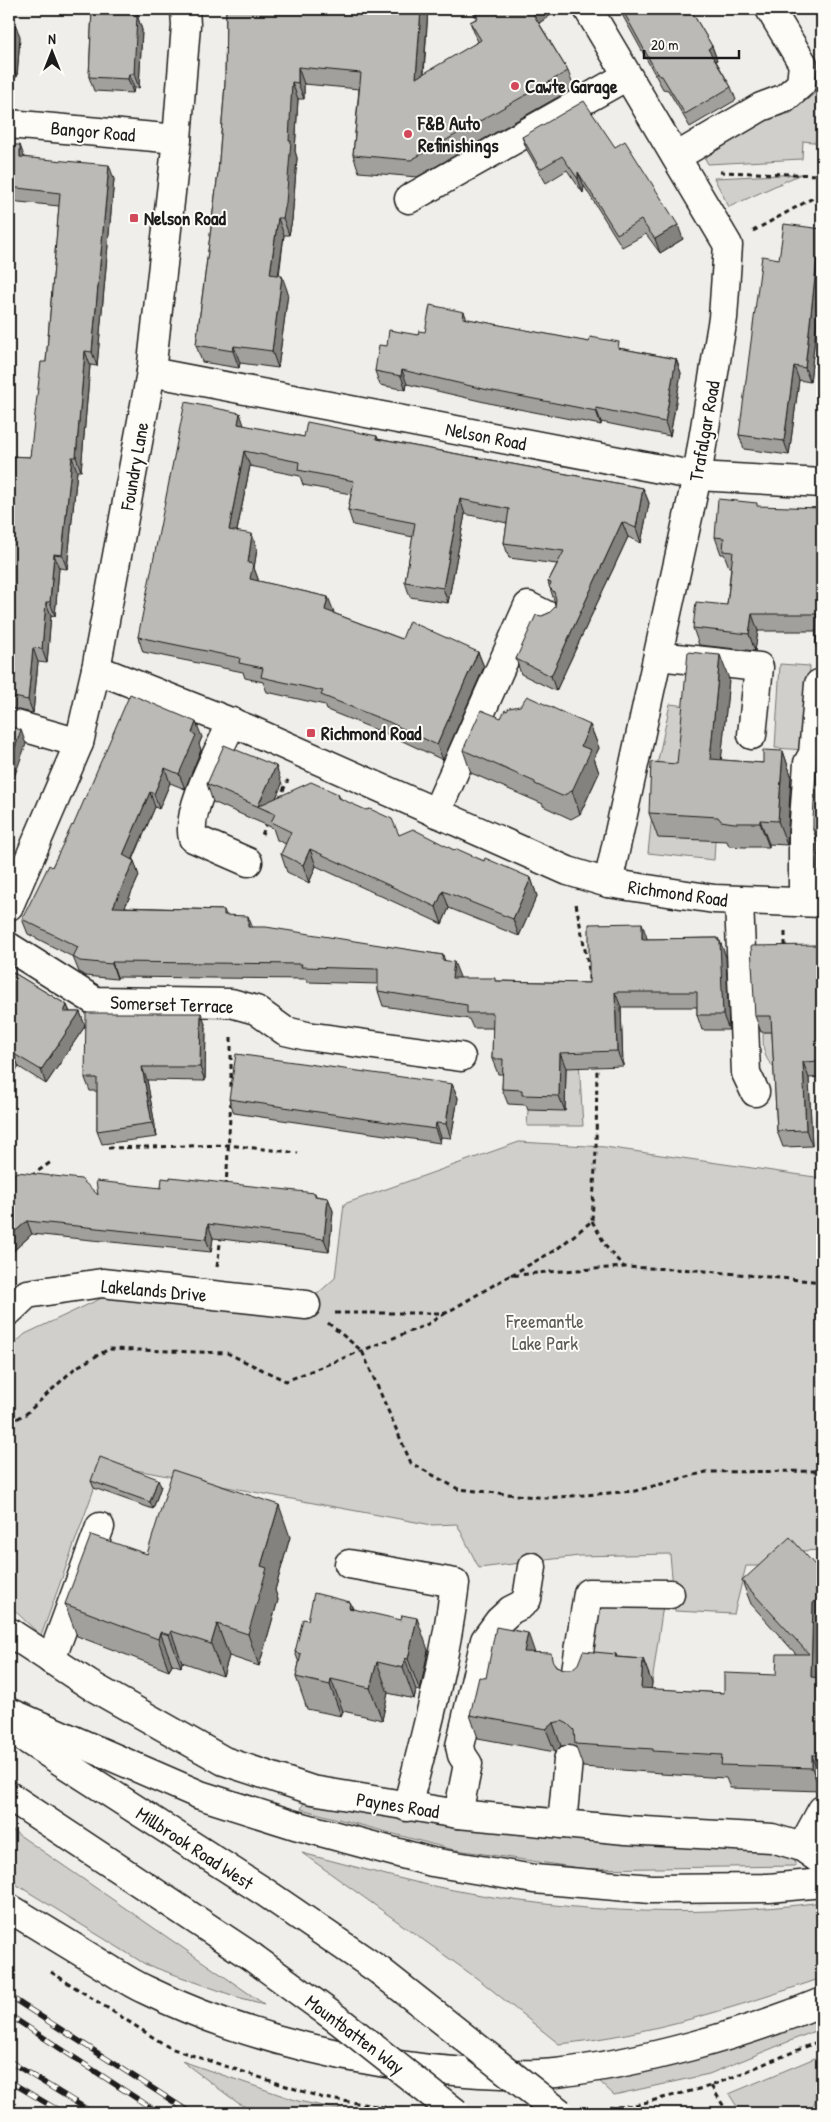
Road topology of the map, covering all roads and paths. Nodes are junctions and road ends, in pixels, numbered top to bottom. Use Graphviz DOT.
graph roads {
  1 [pos="185,9"];
  2 [pos="588,9"];
  3 [pos="770,9"];
  4 [pos="627,76"];
  5 [pos="9,124"];
  6 [pos="177,138"];
  7 [pos="680,164"];
  8 [pos="822,175"];
  9 [pos="822,192"];
  10 [pos="409,199"];
  11 [pos="728,245"];
  12 [pos="151,372"];
  13 [pos="697,476"];
  14 [pos="822,484"];
  15 [pos="546,615"];
  16 [pos="658,656"];
  17 [pos="96,669"];
  18 [pos="819,684"];
  19 [pos="512,712"];
  20 [pos="480,714"];
  21 [pos="232,722"];
  22 [pos="9,723"];
  23 [pos="752,735"];
  24 [pos="79,742"];
  25 [pos="301,752"];
  26 [pos="277,803"];
  27 [pos="436,813"];
  28 [pos="268,820"];
  29 [pos="248,862"];
  30 [pos="568,872"];
  31 [pos="608,883"];
  32 [pos="740,902"];
  33 [pos="813,902"];
  34 [pos="9,906"];
  35 [pos="9,946"];
  36 [pos="590,988"];
  37 [pos="231,1003"];
  38 [pos="460,1057"];
  39 [pos="596,1058"];
  40 [pos="755,1092"];
  41 [pos="228,1145"];
  42 [pos="108,1148"];
  43 [pos="298,1152"];
  44 [pos="51,1162"];
  45 [pos="27,1179"];
  46 [pos="225,1193"];
  47 [pos="592,1221"];
  48 [pos="222,1230"];
  49 [pos="625,1267"];
  50 [pos="509,1276"];
  51 [pos="822,1282"];
  52 [pos="214,1295"];
  53 [pos="306,1305"];
  54 [pos="9,1311"];
  55 [pos="334,1313"];
  56 [pos="446,1313"];
  57 [pos="362,1351"];
  58 [pos="9,1423"];
  59 [pos="822,1471"];
  60 [pos="100,1527"];
  61 [pos="349,1564"];
  62 [pos="532,1567"];
  63 [pos="670,1594"];
  64 [pos="9,1632"];
  65 [pos="51,1660"];
  66 [pos="575,1677"];
  67 [pos="9,1712"];
  68 [pos="9,1728"];
  69 [pos="568,1760"];
  70 [pos="9,1796"];
  71 [pos="407,1807"];
  72 [pos="822,1810"];
  73 [pos="458,1814"];
  74 [pos="562,1824"];
  75 [pos="812,1854"];
  76 [pos="822,1883"];
  77 [pos="9,1908"];
  78 [pos="822,2002"];
  79 [pos="822,2040"];
  80 [pos="711,2086"];
  81 [pos="323,2098"];
  82 [pos="406,2111"];
  83 [pos="571,2112"];
  84 [pos="456,2113"];
  85 [pos="728,2113"];
  1 -- 6 [label="main road, Foundry Lane"];
  2 -- 4 [label="main road"];
  3 -- 7 [label="main road"];
  4 -- 7 [label="main road"];
  4 -- 10 [label="main road"];
  5 -- 6 [label="main road, Bangor Road"];
  6 -- 12 [label="main road, Foundry Lane"];
  7 -- 8 [label="path"];
  7 -- 11 [label="main road"];
  9 -- 11 [label="path"];
  11 -- 13 [label="main road, Trafalgar Road"];
  12 -- 13 [label="main road, Nelson Road"];
  12 -- 17 [label="main road, Foundry Lane"];
  13 -- 14 [label="main road, Nelson Road"];
  13 -- 16 [label="main road, Trafalgar Road"];
  15 -- 20 [label="main road"];
  16 -- 23 [label="main road"];
  16 -- 31 [label="main road, Trafalgar Road"];
  17 -- 21 [label="main road, Richmond Road"];
  17 -- 24 [label="main road, Foundry Lane"];
  18 -- 33 [label="main road"];
  19 -- 20 [label="main road"];
  20 -- 27 [label="main road"];
  21 -- 25 [label="main road, Richmond Road"];
  21 -- 29 [label="main road"];
  22 -- 24 [label="main road"];
  24 -- 34 [label="main road, Foundry Lane"];
  25 -- 26 [label="path"];
  25 -- 27 [label="main road, Richmond Road"];
  27 -- 30 [label="main road, Richmond Road"];
  28 -- 29 [label="path"];
  30 -- 31 [label="main road, Richmond Road"];
  30 -- 36 [label="path"];
  31 -- 32 [label="main road, Richmond Road"];
  32 -- 33 [label="main road, Richmond Road"];
  32 -- 40 [label="main road"];
  35 -- 37 [label="main road, Somerset Terrace"];
  37 -- 38 [label="main road, Somerset Terrace"];
  37 -- 41 [label="path"];
  39 -- 47 [label="path"];
  41 -- 42 [label="path"];
  41 -- 43 [label="path"];
  41 -- 46 [label="path"];
  44 -- 45 [label="path"];
  47 -- 49 [label="path"];
  47 -- 50 [label="path"];
  48 -- 52 [label="path"];
  49 -- 50 [label="path"];
  49 -- 51 [label="path"];
  50 -- 56 [label="path"];
  52 -- 53 [label="main road, Lakelands Drive"];
  52 -- 54 [label="main road, Lakelands Drive"];
  53 -- 57 [label="path"];
  55 -- 56 [label="path"];
  56 -- 57 [label="path"];
  57 -- 58 [label="path"];
  57 -- 59 [label="path"];
  60 -- 65 [label="main road"];
  61 -- 71 [label="main road"];
  62 -- 73 [label="main road"];
  63 -- 66 [label="main road"];
  64 -- 65 [label="main road, Paynes Road"];
  65 -- 71 [label="main road, Paynes Road"];
  67 -- 76 [label="main road"];
  68 -- 83 [label="main road, Millbrook Road West, bridge"];
  69 -- 74 [label="main road"];
  70 -- 84 [label="main road, Mountbatten Way, bridge"];
  71 -- 73 [label="main road, Paynes Road"];
  72 -- 75 [label="main road"];
  73 -- 74 [label="main road, Paynes Road"];
  74 -- 75 [label="main road, Paynes Road"];
  77 -- 78 [label="main road"];
  79 -- 80 [label="path"];
  80 -- 83 [label="path"];
  80 -- 85 [label="path"];
  81 -- 82 [label="path"];
}
